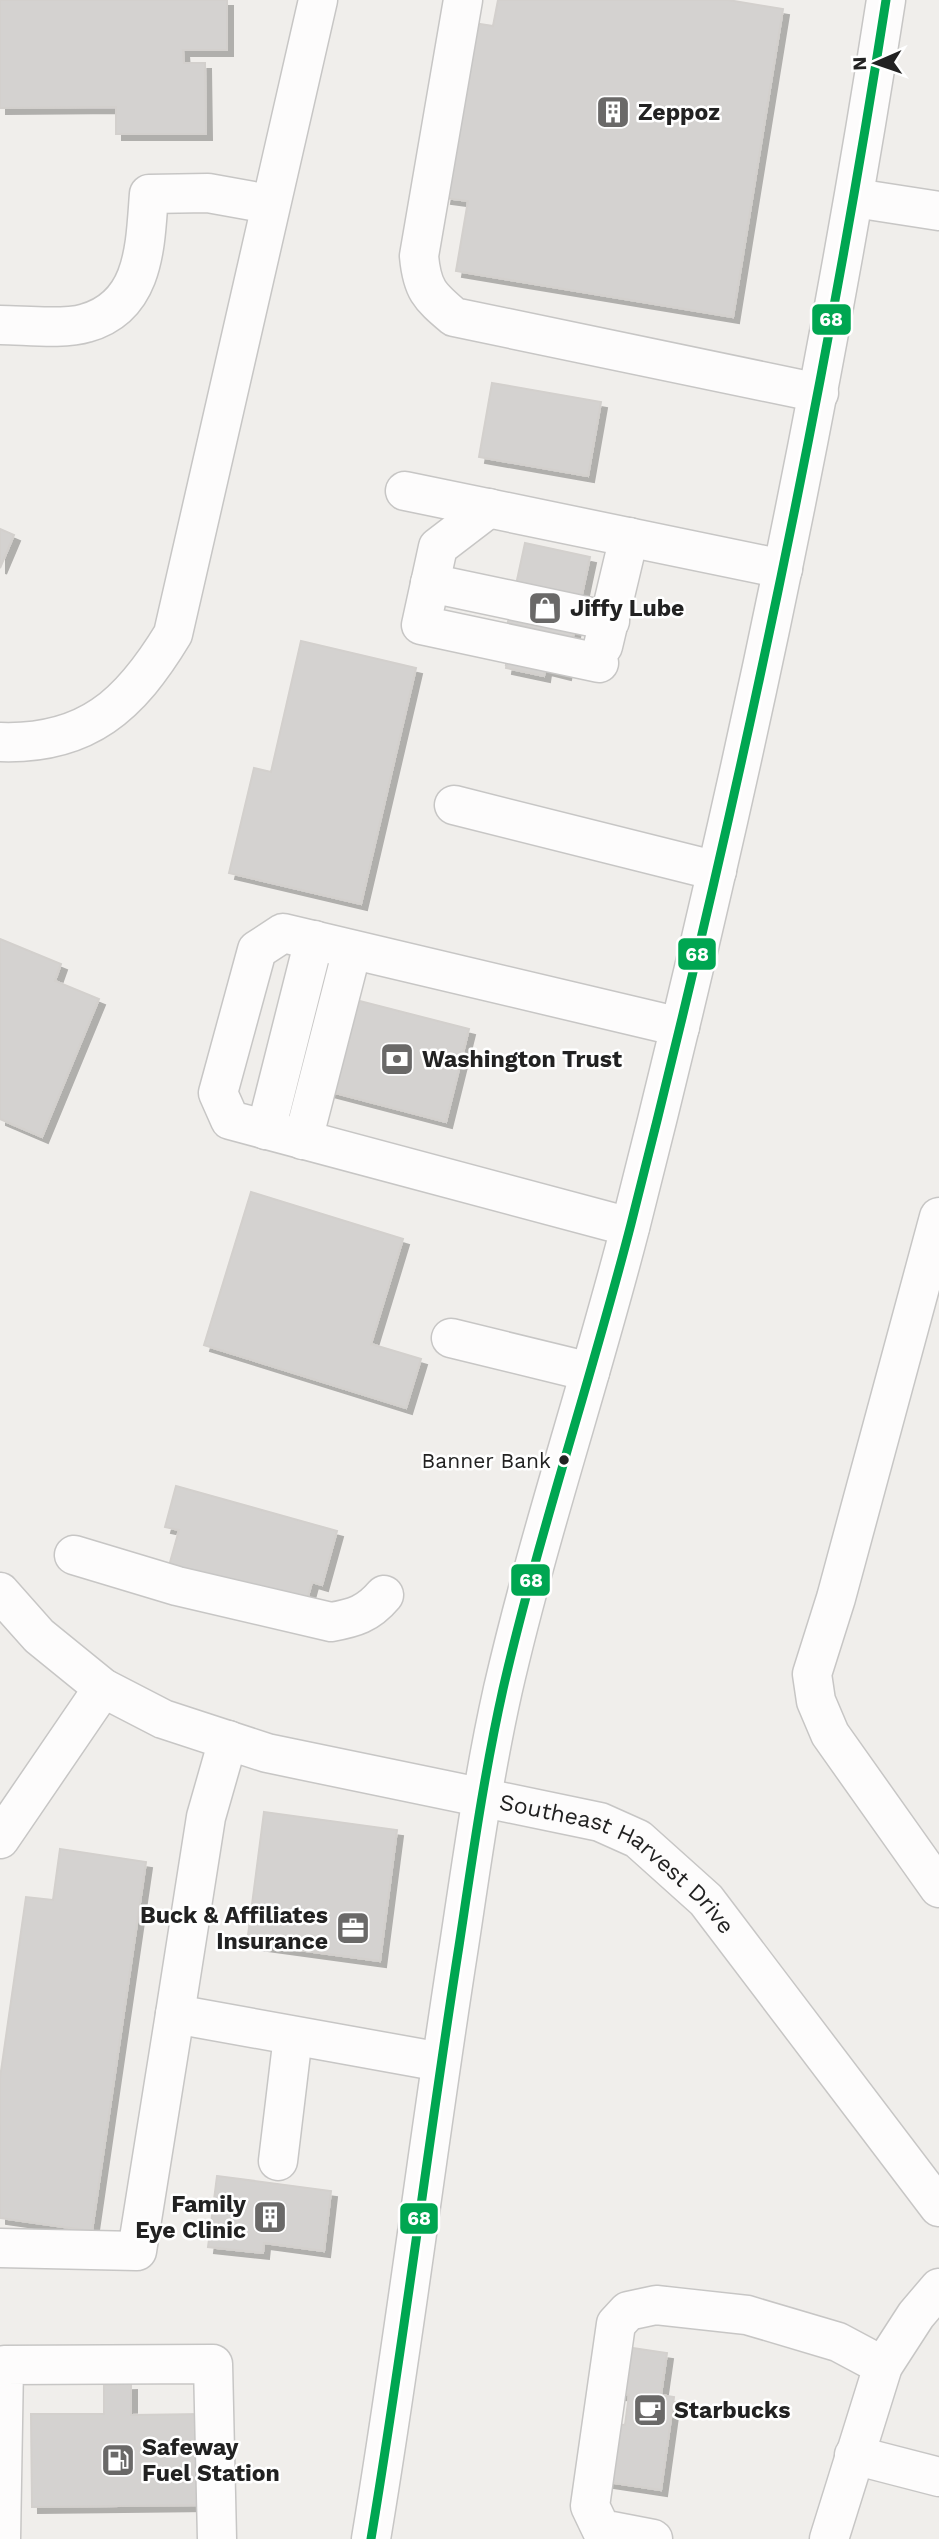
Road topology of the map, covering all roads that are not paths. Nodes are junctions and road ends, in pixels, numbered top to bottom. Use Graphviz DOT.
graph roads {
  1 [pos="318,0"];
  2 [pos="463,0"];
  3 [pos="886,0"];
  4 [pos="855,198"];
  5 [pos="269,204"];
  6 [pos="939,211"];
  7 [pos="0,325"];
  8 [pos="818,393"];
  9 [pos="405,491"];
  10 [pos="489,508"];
  11 [pos="629,537"];
  12 [pos="783,569"];
  13 [pos="0,742"];
  14 [pos="454,805"];
  15 [pos="717,872"];
  16 [pos="334,946"];
  17 [pos="680,1027"];
  18 [pos="285,1135"];
  19 [pos="939,1217"];
  20 [pos="630,1227"];
  21 [pos="451,1338"];
  22 [pos="590,1372"];
  23 [pos="74,1555"];
  24 [pos="0,1592"];
  25 [pos="384,1595"];
  26 [pos="103,1688"];
  27 [pos="228,1740"];
  28 [pos="482,1798"];
  29 [pos="0,1839"];
  30 [pos="939,1888"];
  31 [pos="175,2014"];
  32 [pos="293,2036"];
  33 [pos="441,2062"];
  34 [pos="278,2161"];
  35 [pos="939,2207"];
  36 [pos="0,2248"];
  37 [pos="939,2288"];
  38 [pos="883,2367"];
  39 [pos="853,2455"];
  40 [pos="939,2477"];
  41 [pos="1,2539"];
  42 [pos="217,2539"];
  43 [pos="371,2539"];
  44 [pos="653,2539"];
  45 [pos="828,2539"];
  1 -- 5 [label="street"];
  2 -- 8 [label="street"];
  3 -- 4 [label="street"];
  4 -- 6 [label="street"];
  4 -- 8 [label="street"];
  5 -- 7 [label="street"];
  5 -- 13 [label="street"];
  8 -- 12 [label="street"];
  9 -- 10 [label="street"];
  10 -- 11 [label="street"];
  10 -- 11 [label="street"];
  11 -- 12 [label="street"];
  12 -- 15 [label="street"];
  14 -- 15 [label="street"];
  15 -- 17 [label="street"];
  16 -- 17 [label="street"];
  16 -- 18 [label="street"];
  16 -- 18 [label="street"];
  17 -- 20 [label="street"];
  18 -- 20 [label="street"];
  19 -- 30 [label="street"];
  20 -- 22 [label="street"];
  21 -- 22 [label="street"];
  22 -- 28 [label="street"];
  23 -- 25 [label="street"];
  24 -- 26 [label="street, Southeast Harvest Drive"];
  26 -- 27 [label="street, Southeast Harvest Drive"];
  26 -- 29 [label="street"];
  27 -- 28 [label="street, Southeast Harvest Drive"];
  27 -- 31 [label="street"];
  28 -- 33 [label="street"];
  28 -- 35 [label="street, Southeast Harvest Drive"];
  31 -- 32 [label="street"];
  31 -- 36 [label="street"];
  32 -- 33 [label="street"];
  32 -- 34 [label="street"];
  33 -- 43 [label="street"];
  37 -- 38 [label="street"];
  38 -- 39 [label="street"];
  38 -- 44 [label="street"];
  39 -- 40 [label="street"];
  39 -- 45 [label="street"];
  41 -- 42 [label="street"];
}
